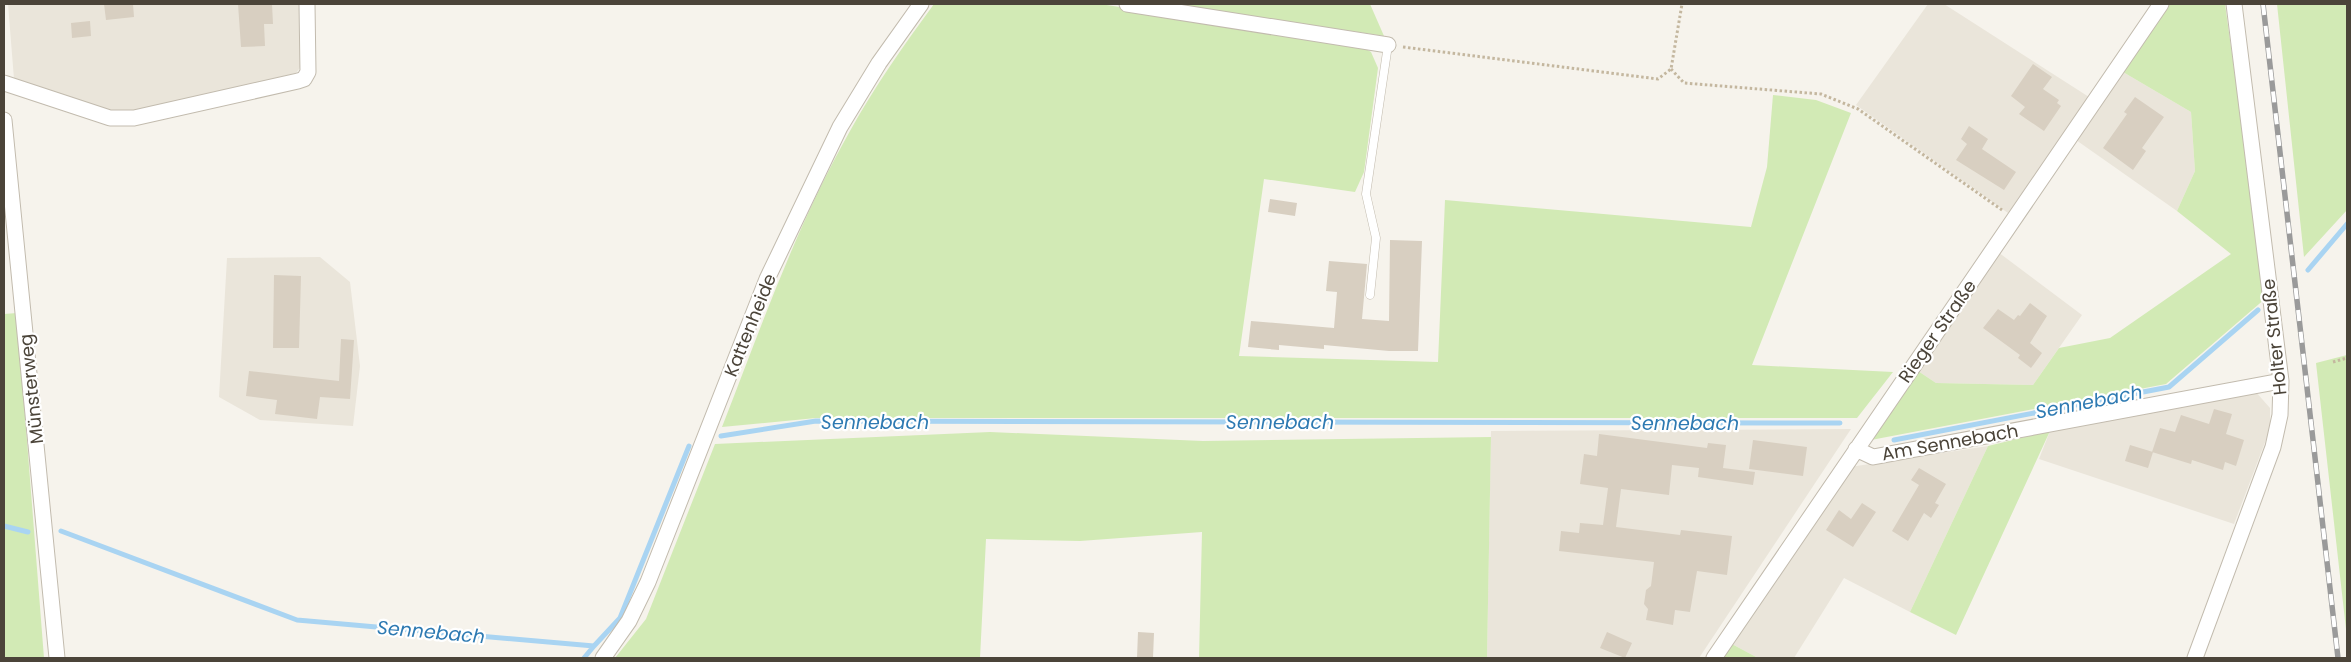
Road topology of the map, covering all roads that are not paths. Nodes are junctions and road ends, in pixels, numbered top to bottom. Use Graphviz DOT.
graph roads {
  1 [pos="308,4"];
  2 [pos="922,4"];
  3 [pos="1127,4"];
  4 [pos="2161,4"];
  5 [pos="2234,4"];
  6 [pos="1388,45"];
  7 [pos="4,84"];
  8 [pos="4,120"];
  9 [pos="1370,295"];
  10 [pos="2282,381"];
  11 [pos="1856,449"];
  12 [pos="57,658"];
  13 [pos="603,658"];
  14 [pos="1714,658"];
  15 [pos="2195,658"];
  1 -- 7 [label="street"];
  2 -- 13 [label="street, Kattenheide"];
  3 -- 6 [label="street"];
  4 -- 11 [label="street, Rieger Straße"];
  5 -- 10 [label="street, Holter Straße"];
  6 -- 9 [label="lane"];
  8 -- 12 [label="street, Münsterweg"];
  10 -- 11 [label="street, Am Sennebach"];
  10 -- 15 [label="street, Holter Straße"];
  11 -- 14 [label="street, Rieger Straße"];
}
